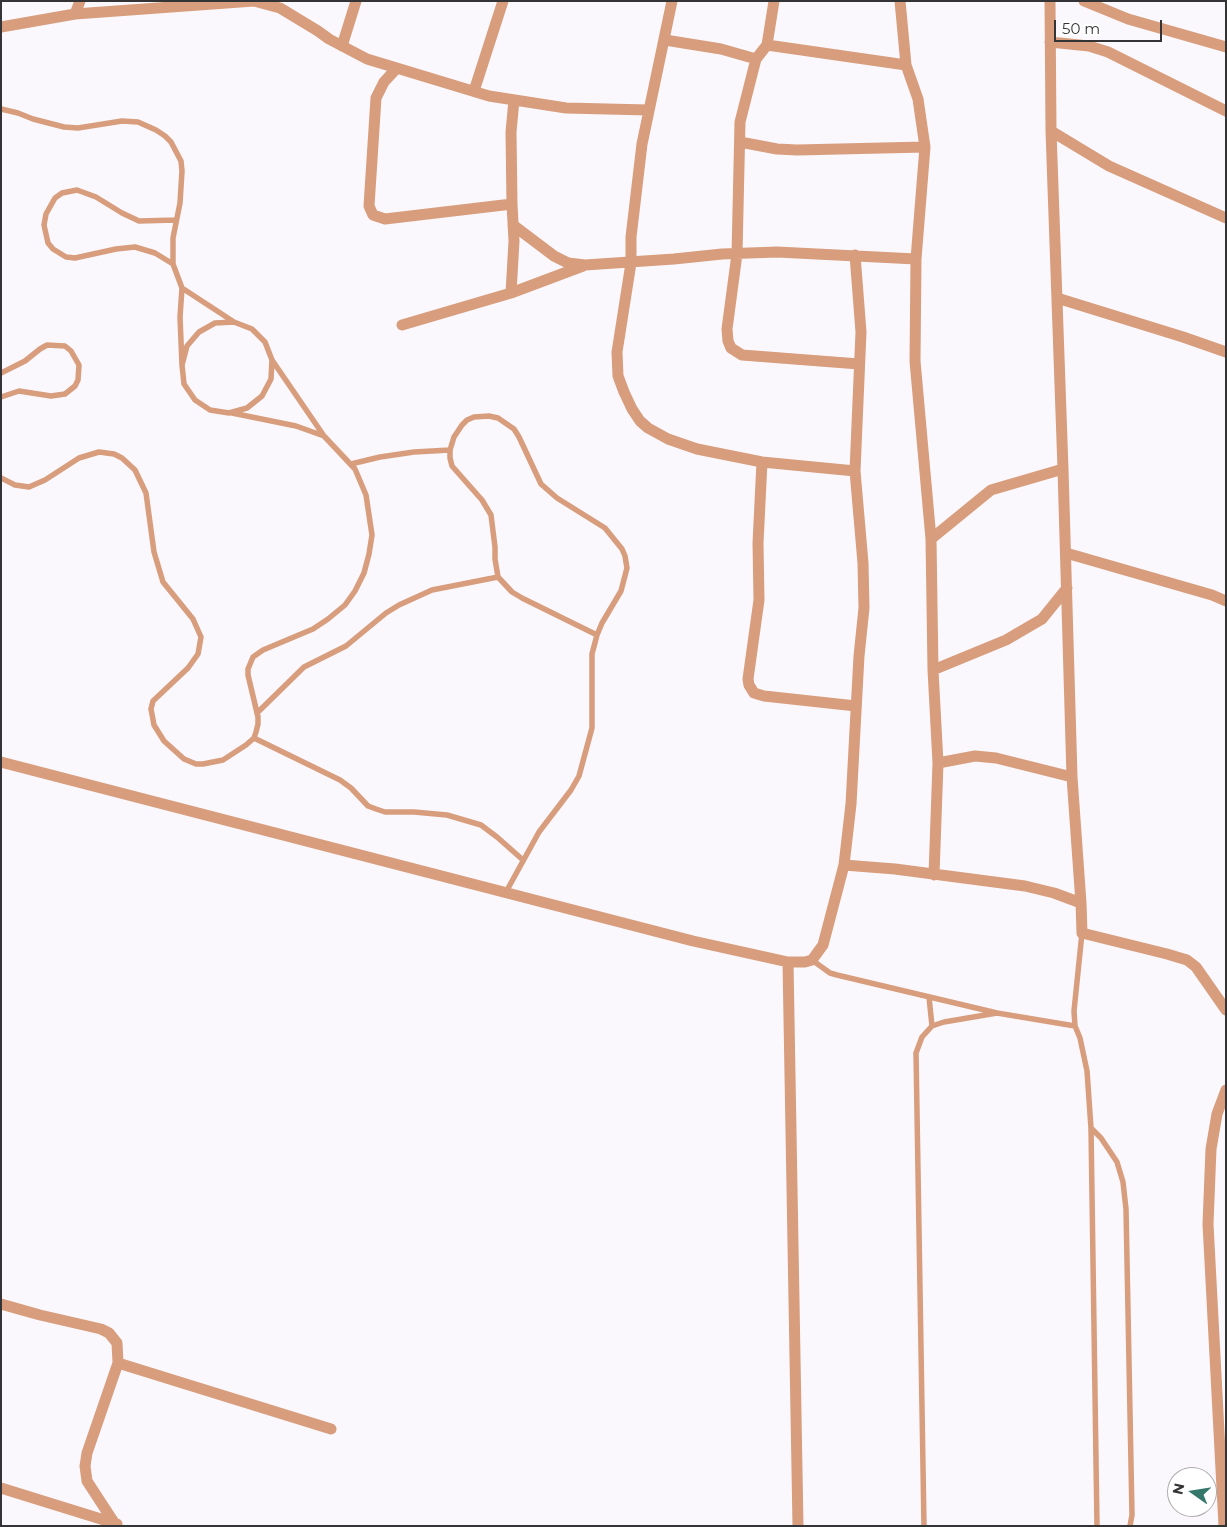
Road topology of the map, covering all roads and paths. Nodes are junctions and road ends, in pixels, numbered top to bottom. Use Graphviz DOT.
graph roads {
  1 [pos="80,1"];
  2 [pos="254,1"];
  3 [pos="356,1"];
  4 [pos="503,1"];
  5 [pos="672,1"];
  6 [pos="774,1"];
  7 [pos="900,1"];
  8 [pos="1050,1"];
  9 [pos="1084,1"];
  10 [pos="234,2"];
  11 [pos="75,14"];
  12 [pos="2,24"];
  13 [pos="664,40"];
  14 [pos="1050,42"];
  15 [pos="767,45"];
  16 [pos="342,46"];
  17 [pos="1226,47"];
  18 [pos="756,59"];
  19 [pos="906,65"];
  20 [pos="396,69"];
  21 [pos="474,91"];
  22 [pos="514,100"];
  23 [pos="1,109"];
  24 [pos="648,110"];
  25 [pos="1226,112"];
  26 [pos="1051,131"];
  27 [pos="740,142"];
  28 [pos="925,147"];
  29 [pos="512,204"];
  30 [pos="1226,218"];
  31 [pos="176,220"];
  32 [pos="513,225"];
  33 [pos="736,254"];
  34 [pos="855,254"];
  35 [pos="916,259"];
  36 [pos="631,263"];
  37 [pos="173,264"];
  38 [pos="586,266"];
  39 [pos="182,288"];
  40 [pos="511,293"];
  41 [pos="1057,298"];
  42 [pos="234,322"];
  43 [pos="402,325"];
  44 [pos="1226,352"];
  45 [pos="272,360"];
  46 [pos="859,364"];
  47 [pos="182,365"];
  48 [pos="1,374"];
  49 [pos="1,396"];
  50 [pos="229,413"];
  51 [pos="324,436"];
  52 [pos="450,450"];
  53 [pos="762,462"];
  54 [pos="351,464"];
  55 [pos="1063,469"];
  56 [pos="855,471"];
  57 [pos="1,478"];
  58 [pos="931,539"];
  59 [pos="1066,553"];
  60 [pos="498,577"];
  61 [pos="1067,588"];
  62 [pos="1226,601"];
  63 [pos="597,634"];
  64 [pos="933,670"];
  65 [pos="856,706"];
  66 [pos="257,713"];
  67 [pos="254,738"];
  68 [pos="1,762"];
  69 [pos="938,763"];
  70 [pos="1072,777"];
  71 [pos="522,860"];
  72 [pos="844,865"];
  73 [pos="934,875"];
  74 [pos="506,892"];
  75 [pos="1082,904"];
  76 [pos="1082,933"];
  77 [pos="812,960"];
  78 [pos="788,962"];
  79 [pos="929,997"];
  80 [pos="1226,1010"];
  81 [pos="997,1013"];
  82 [pos="932,1026"];
  83 [pos="1075,1026"];
  84 [pos="1226,1090"];
  85 [pos="1091,1128"];
  86 [pos="1,1304"];
  87 [pos="118,1363"];
  88 [pos="330,1429"];
  89 [pos="1,1488"];
  90 [pos="118,1525"];
  91 [pos="798,1526"];
  92 [pos="924,1526"];
  93 [pos="1097,1526"];
  94 [pos="1130,1526"];
  95 [pos="1224,1526"];
  1 -- 11 [label="street"];
  2 -- 10 [label="street"];
  2 -- 16 [label="street"];
  3 -- 16 [label="street"];
  4 -- 21 [label="street"];
  5 -- 13 [label="street"];
  6 -- 15 [label="street"];
  7 -- 19 [label="street"];
  8 -- 14 [label="street"];
  9 -- 17 [label="street"];
  10 -- 11 [label="street"];
  11 -- 12 [label="street"];
  13 -- 18 [label="street"];
  13 -- 24 [label="street"];
  14 -- 25 [label="street"];
  14 -- 26 [label="street"];
  15 -- 18 [label="street"];
  15 -- 19 [label="street"];
  16 -- 20 [label="street"];
  18 -- 27 [label="street"];
  19 -- 28 [label="street"];
  20 -- 21 [label="street"];
  20 -- 29 [label="street"];
  21 -- 22 [label="street"];
  22 -- 24 [label="street"];
  22 -- 29 [label="street"];
  23 -- 31 [label="lane"];
  24 -- 36 [label="street"];
  26 -- 30 [label="street"];
  26 -- 41 [label="street"];
  27 -- 28 [label="street"];
  27 -- 33 [label="street"];
  28 -- 35 [label="street"];
  29 -- 32 [label="street"];
  31 -- 37 [label="lane"];
  31 -- 37 [label="lane"];
  32 -- 38 [label="street"];
  32 -- 40 [label="street"];
  33 -- 34 [label="street"];
  33 -- 36 [label="street"];
  33 -- 46 [label="street"];
  34 -- 35 [label="street"];
  34 -- 46 [label="street"];
  35 -- 58 [label="street"];
  36 -- 38 [label="street"];
  36 -- 53 [label="street"];
  37 -- 39 [label="lane"];
  38 -- 40 [label="street"];
  39 -- 42 [label="lane"];
  39 -- 47 [label="lane"];
  40 -- 43 [label="street"];
  41 -- 44 [label="street"];
  41 -- 55 [label="street"];
  42 -- 45 [label="lane"];
  42 -- 47 [label="lane"];
  45 -- 50 [label="lane"];
  45 -- 51 [label="lane"];
  46 -- 56 [label="street"];
  47 -- 50 [label="lane"];
  48 -- 49 [label="lane"];
  50 -- 51 [label="lane"];
  51 -- 54 [label="lane"];
  52 -- 54 [label="lane"];
  52 -- 60 [label="lane"];
  52 -- 63 [label="lane"];
  53 -- 56 [label="street"];
  53 -- 65 [label="street"];
  54 -- 66 [label="lane"];
  55 -- 58 [label="street"];
  55 -- 59 [label="street"];
  56 -- 65 [label="street"];
  57 -- 67 [label="lane"];
  58 -- 64 [label="street"];
  59 -- 61 [label="street"];
  59 -- 62 [label="street"];
  60 -- 63 [label="lane"];
  60 -- 66 [label="lane"];
  61 -- 64 [label="street"];
  61 -- 70 [label="street"];
  63 -- 71 [label="lane"];
  64 -- 69 [label="street"];
  65 -- 72 [label="street"];
  66 -- 67 [label="lane"];
  67 -- 71 [label="lane"];
  68 -- 74 [label="street"];
  69 -- 70 [label="street"];
  69 -- 73 [label="street"];
  70 -- 75 [label="street"];
  71 -- 74 [label="lane"];
  72 -- 73 [label="street"];
  72 -- 77 [label="street"];
  73 -- 75 [label="street"];
  74 -- 78 [label="street"];
  75 -- 76 [label="street"];
  76 -- 80 [label="street"];
  76 -- 83 [label="lane"];
  77 -- 78 [label="street"];
  77 -- 79 [label="lane"];
  78 -- 91 [label="street"];
  79 -- 81 [label="lane"];
  79 -- 82 [label="lane"];
  81 -- 82 [label="lane"];
  81 -- 83 [label="lane"];
  82 -- 92 [label="lane"];
  83 -- 85 [label="lane"];
  84 -- 95 [label="street"];
  85 -- 93 [label="lane"];
  85 -- 94 [label="lane"];
  86 -- 87 [label="street"];
  87 -- 88 [label="street"];
  87 -- 90 [label="street"];
  89 -- 90 [label="street"];
}
